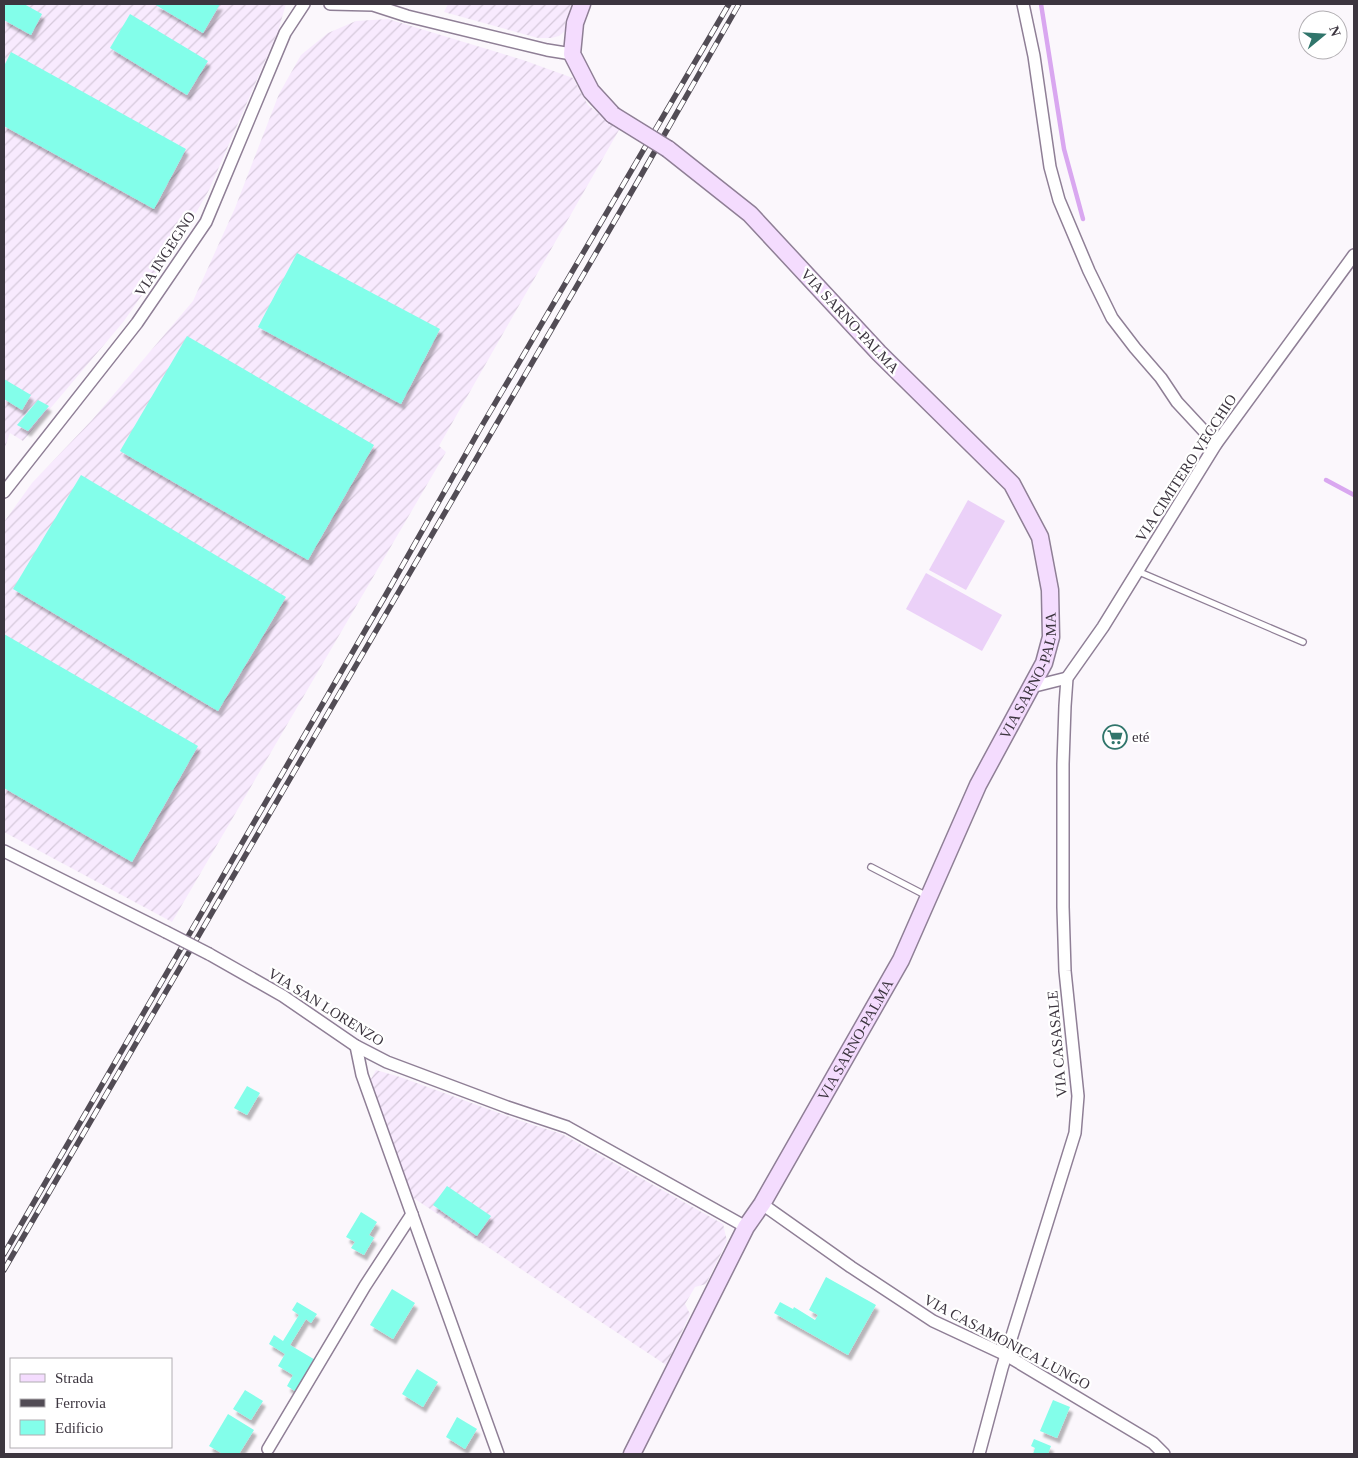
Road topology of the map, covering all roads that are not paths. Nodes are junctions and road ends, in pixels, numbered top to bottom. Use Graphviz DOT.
graph roads {
  1 [pos="304,4"];
  2 [pos="330,4"];
  3 [pos="582,4"];
  4 [pos="1023,4"];
  5 [pos="572,54"];
  6 [pos="1354,255"];
  7 [pos="1216,444"];
  8 [pos="4,492"];
  9 [pos="1137,571"];
  10 [pos="1303,642"];
  11 [pos="1067,678"];
  12 [pos="1031,687"];
  13 [pos="4,850"];
  14 [pos="871,867"];
  15 [pos="929,897"];
  16 [pos="356,1046"];
  17 [pos="762,1204"];
  18 [pos="412,1214"];
  19 [pos="746,1227"];
  20 [pos="1006,1355"];
  21 [pos="268,1449"];
  22 [pos="498,1454"];
  23 [pos="632,1454"];
  24 [pos="980,1454"];
  25 [pos="1164,1454"];
  1 -- 8 [label="street, VIA INGEGNO"];
  2 -- 5 [label="street"];
  3 -- 5 [label="main road"];
  4 -- 7 [label="street"];
  5 -- 12 [label="main road, VIA SARNO-PALMA, bridge"];
  6 -- 7 [label="street, VIA CIMITERO VECCHIO"];
  7 -- 9 [label="street, VIA CIMITERO VECCHIO"];
  9 -- 10 [label="lane"];
  9 -- 11 [label="street, VIA CIMITERO VECCHIO"];
  11 -- 12 [label="street"];
  11 -- 20 [label="street, VIA CASASALE"];
  12 -- 15 [label="main road, VIA SARNO-PALMA"];
  13 -- 16 [label="street, VIA SAN LORENZO, bridge"];
  14 -- 15 [label="lane"];
  15 -- 17 [label="main road, VIA SARNO-PALMA"];
  16 -- 18 [label="street"];
  16 -- 19 [label="street, VIA SAN LORENZO"];
  17 -- 19 [label="main road, VIA SARNO-PALMA"];
  17 -- 20 [label="street, VIA CASAMONICA LUNGO"];
  18 -- 21 [label="street"];
  18 -- 22 [label="street"];
  19 -- 23 [label="main road, VIA SARNO-PALMA"];
  20 -- 24 [label="street, VIA CASASALE"];
  20 -- 25 [label="street, VIA CASAMONICA LUNGO"];
}
